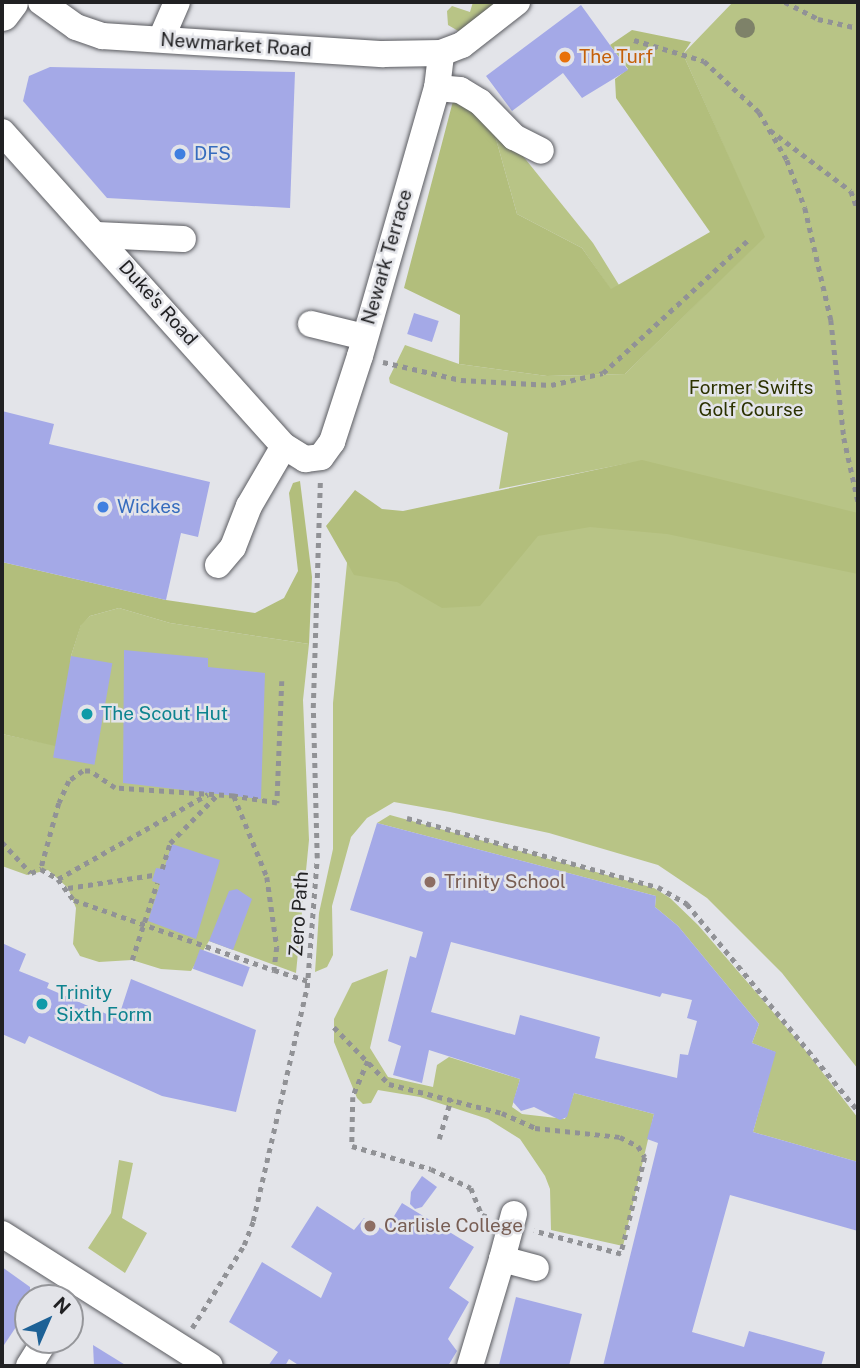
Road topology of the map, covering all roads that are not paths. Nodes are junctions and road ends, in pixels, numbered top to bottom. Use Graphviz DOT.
graph roads {
  1 [pos="11,2"];
  2 [pos="41,2"];
  3 [pos="177,2"];
  4 [pos="517,2"];
  5 [pos="2,14"];
  6 [pos="161,39"];
  7 [pos="441,53"];
  8 [pos="438,88"];
  9 [pos="2,132"];
  10 [pos="541,150"];
  11 [pos="97,235"];
  12 [pos="183,239"];
  13 [pos="311,324"];
  14 [pos="362,346"];
  15 [pos="284,446"];
  16 [pos="321,457"];
  17 [pos="218,565"];
  18 [pos="512,1219"];
  19 [pos="2,1234"];
  20 [pos="502,1259"];
  21 [pos="536,1268"];
  22 [pos="67,1284"];
  23 [pos="84,1295"];
  24 [pos="210,1366"];
  25 [pos="470,1366"];
  1 -- 5 [label="main road"];
  2 -- 6 [label="street, Newmarket Road"];
  3 -- 6 [label="street"];
  4 -- 7 [label="street"];
  6 -- 7 [label="street, Newmarket Road"];
  7 -- 8 [label="street, Newark Terrace"];
  8 -- 10 [label="street"];
  8 -- 14 [label="street, Newark Terrace"];
  9 -- 11 [label="street, Duke's Road"];
  11 -- 12 [label="street"];
  11 -- 15 [label="street, Duke's Road"];
  13 -- 14 [label="street"];
  14 -- 16 [label="street, Newark Terrace"];
  15 -- 16 [label="street, Duke's Road"];
  15 -- 17 [label="street"];
  18 -- 20 [label="street"];
  19 -- 22 [label="street"];
  20 -- 21 [label="street"];
  20 -- 25 [label="street"];
  23 -- 24 [label="street"];
}
